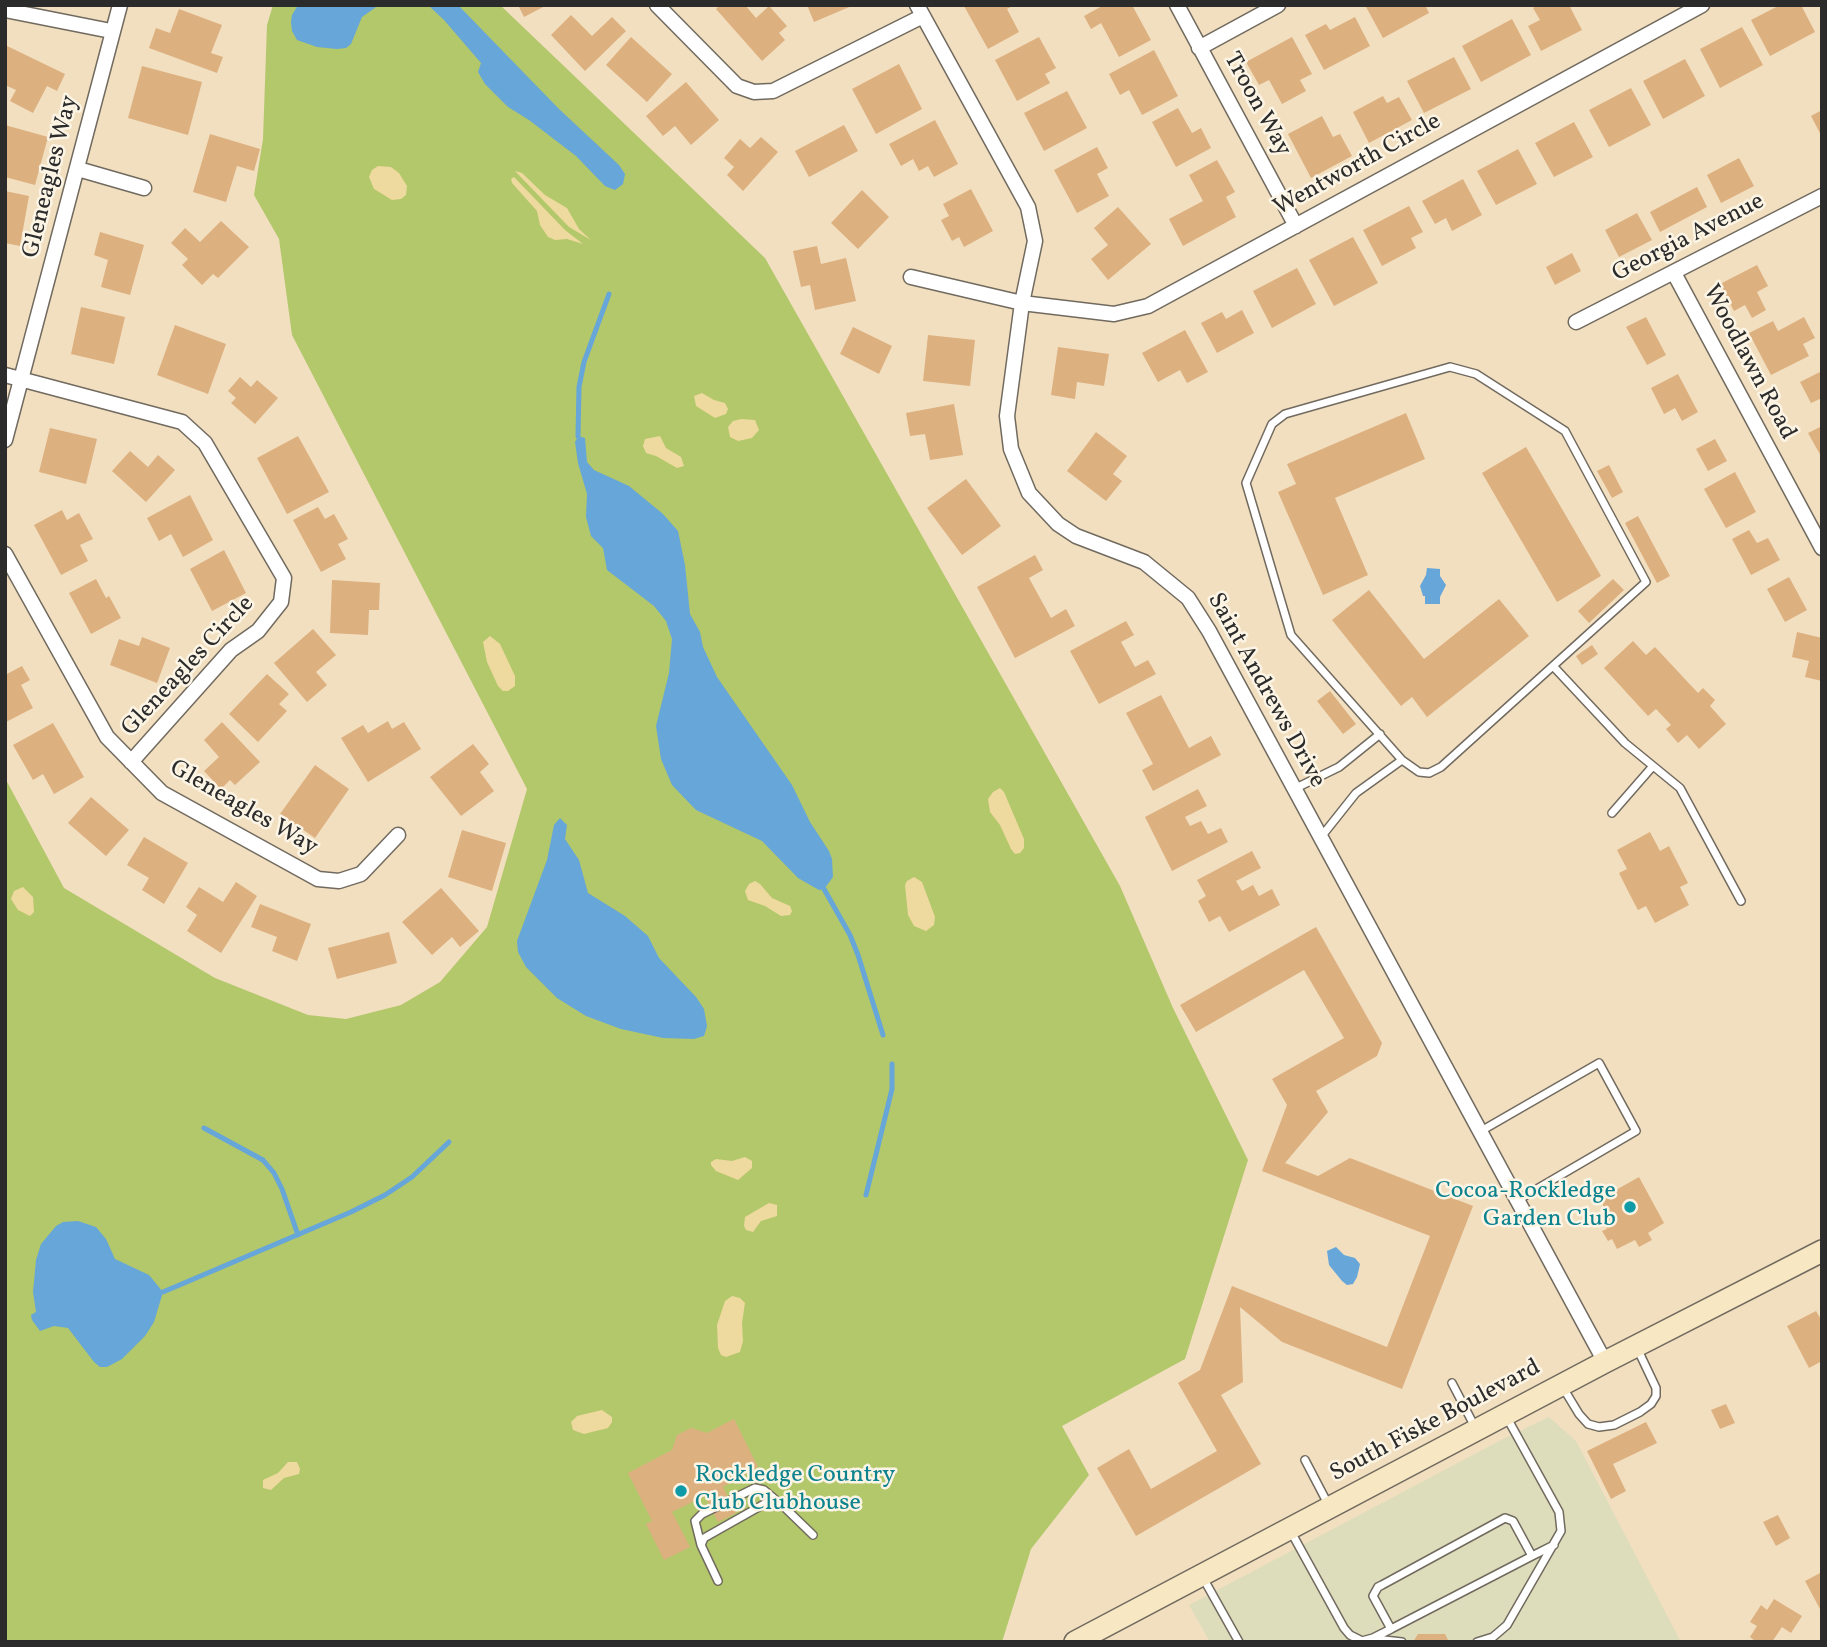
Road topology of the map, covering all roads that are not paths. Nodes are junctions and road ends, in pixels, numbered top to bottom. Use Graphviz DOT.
graph roads {
  1 [pos="120,5"];
  2 [pos="657,5"];
  3 [pos="1177,5"];
  4 [pos="1278,5"];
  5 [pos="1702,5"];
  6 [pos="5,10"];
  7 [pos="920,10"];
  8 [pos="111,31"];
  9 [pos="1199,48"];
  10 [pos="78,170"];
  11 [pos="144,188"];
  12 [pos="1822,196"];
  13 [pos="1296,226"];
  14 [pos="1674,273"];
  15 [pos="911,277"];
  16 [pos="1022,303"];
  17 [pos="1576,322"];
  18 [pos="5,375"];
  19 [pos="22,380"];
  20 [pos="5,440"];
  21 [pos="1822,548"];
  22 [pos="5,554"];
  23 [pos="1553,666"];
  24 [pos="1380,734"];
  25 [pos="1402,760"];
  26 [pos="131,762"];
  27 [pos="1653,766"];
  28 [pos="1294,789"];
  29 [pos="1612,813"];
  30 [pos="398,835"];
  31 [pos="1321,838"];
  32 [pos="1741,901"];
  33 [pos="1480,1132"];
  34 [pos="1518,1200"];
  35 [pos="1822,1251"];
  36 [pos="1636,1347"];
  37 [pos="1605,1363"];
  38 [pos="1452,1383"];
  39 [pos="1561,1386"];
  40 [pos="1506,1415"];
  41 [pos="1476,1430"];
  42 [pos="1305,1460"];
  43 [pos="780,1504"];
  44 [pos="1330,1507"];
  45 [pos="1289,1529"];
  46 [pos="813,1535"];
  47 [pos="701,1545"];
  48 [pos="1554,1545"];
  49 [pos="1532,1556"];
  50 [pos="1202,1575"];
  51 [pos="718,1581"];
  52 [pos="1391,1629"];
  53 [pos="1373,1638"];
  54 [pos="1075,1642"];
  55 [pos="1239,1642"];
  56 [pos="1402,1642"];
  57 [pos="1477,1642"];
  1 -- 8 [label="street, Gleneagles Way"];
  2 -- 7 [label="street"];
  3 -- 9 [label="street, Troon Way"];
  4 -- 9 [label="street"];
  5 -- 13 [label="street, Wentworth Circle"];
  6 -- 8 [label="street"];
  7 -- 16 [label="street, Saint Andrews Drive"];
  8 -- 10 [label="street, Gleneagles Way"];
  9 -- 13 [label="street, Troon Way"];
  10 -- 11 [label="street"];
  10 -- 19 [label="street, Gleneagles Way"];
  12 -- 14 [label="street, Georgia Avenue"];
  13 -- 16 [label="street, Wentworth Circle"];
  14 -- 17 [label="street, Georgia Avenue"];
  14 -- 21 [label="street, Woodlawn Road"];
  15 -- 16 [label="street, Wentworth Circle"];
  16 -- 28 [label="street, Saint Andrews Drive"];
  18 -- 19 [label="street, Gleneagles Circle"];
  19 -- 20 [label="street, Gleneagles Way"];
  19 -- 26 [label="street, Gleneagles Circle"];
  22 -- 26 [label="street, Gleneagles Way"];
  23 -- 24 [label="lane"];
  23 -- 25 [label="lane"];
  23 -- 27 [label="lane"];
  24 -- 25 [label="lane"];
  24 -- 28 [label="lane"];
  25 -- 31 [label="lane"];
  26 -- 30 [label="street, Gleneagles Way"];
  27 -- 29 [label="lane"];
  27 -- 32 [label="lane"];
  28 -- 31 [label="street, Saint Andrews Drive"];
  31 -- 33 [label="street, Saint Andrews Drive"];
  33 -- 34 [label="street, Saint Andrews Drive"];
  33 -- 34 [label="lane"];
  34 -- 37 [label="street, Saint Andrews Drive"];
  35 -- 36 [label="main road, South Fiske Boulevard"];
  36 -- 37 [label="main road, South Fiske Boulevard"];
  36 -- 39 [label="lane"];
  37 -- 39 [label="main road, South Fiske Boulevard"];
  38 -- 41 [label="lane"];
  39 -- 40 [label="main road, South Fiske Boulevard"];
  40 -- 41 [label="main road, South Fiske Boulevard"];
  40 -- 48 [label="lane"];
  41 -- 44 [label="main road, South Fiske Boulevard"];
  42 -- 44 [label="lane"];
  43 -- 46 [label="lane"];
  43 -- 47 [label="lane"];
  43 -- 47 [label="lane"];
  44 -- 45 [label="main road, South Fiske Boulevard"];
  45 -- 50 [label="main road, South Fiske Boulevard"];
  45 -- 53 [label="lane"];
  47 -- 51 [label="lane"];
  48 -- 49 [label="lane"];
  48 -- 57 [label="lane"];
  49 -- 52 [label="lane"];
  49 -- 52 [label="lane"];
  50 -- 54 [label="main road, South Fiske Boulevard"];
  50 -- 55 [label="lane"];
  52 -- 53 [label="lane"];
  53 -- 56 [label="lane"];
}
